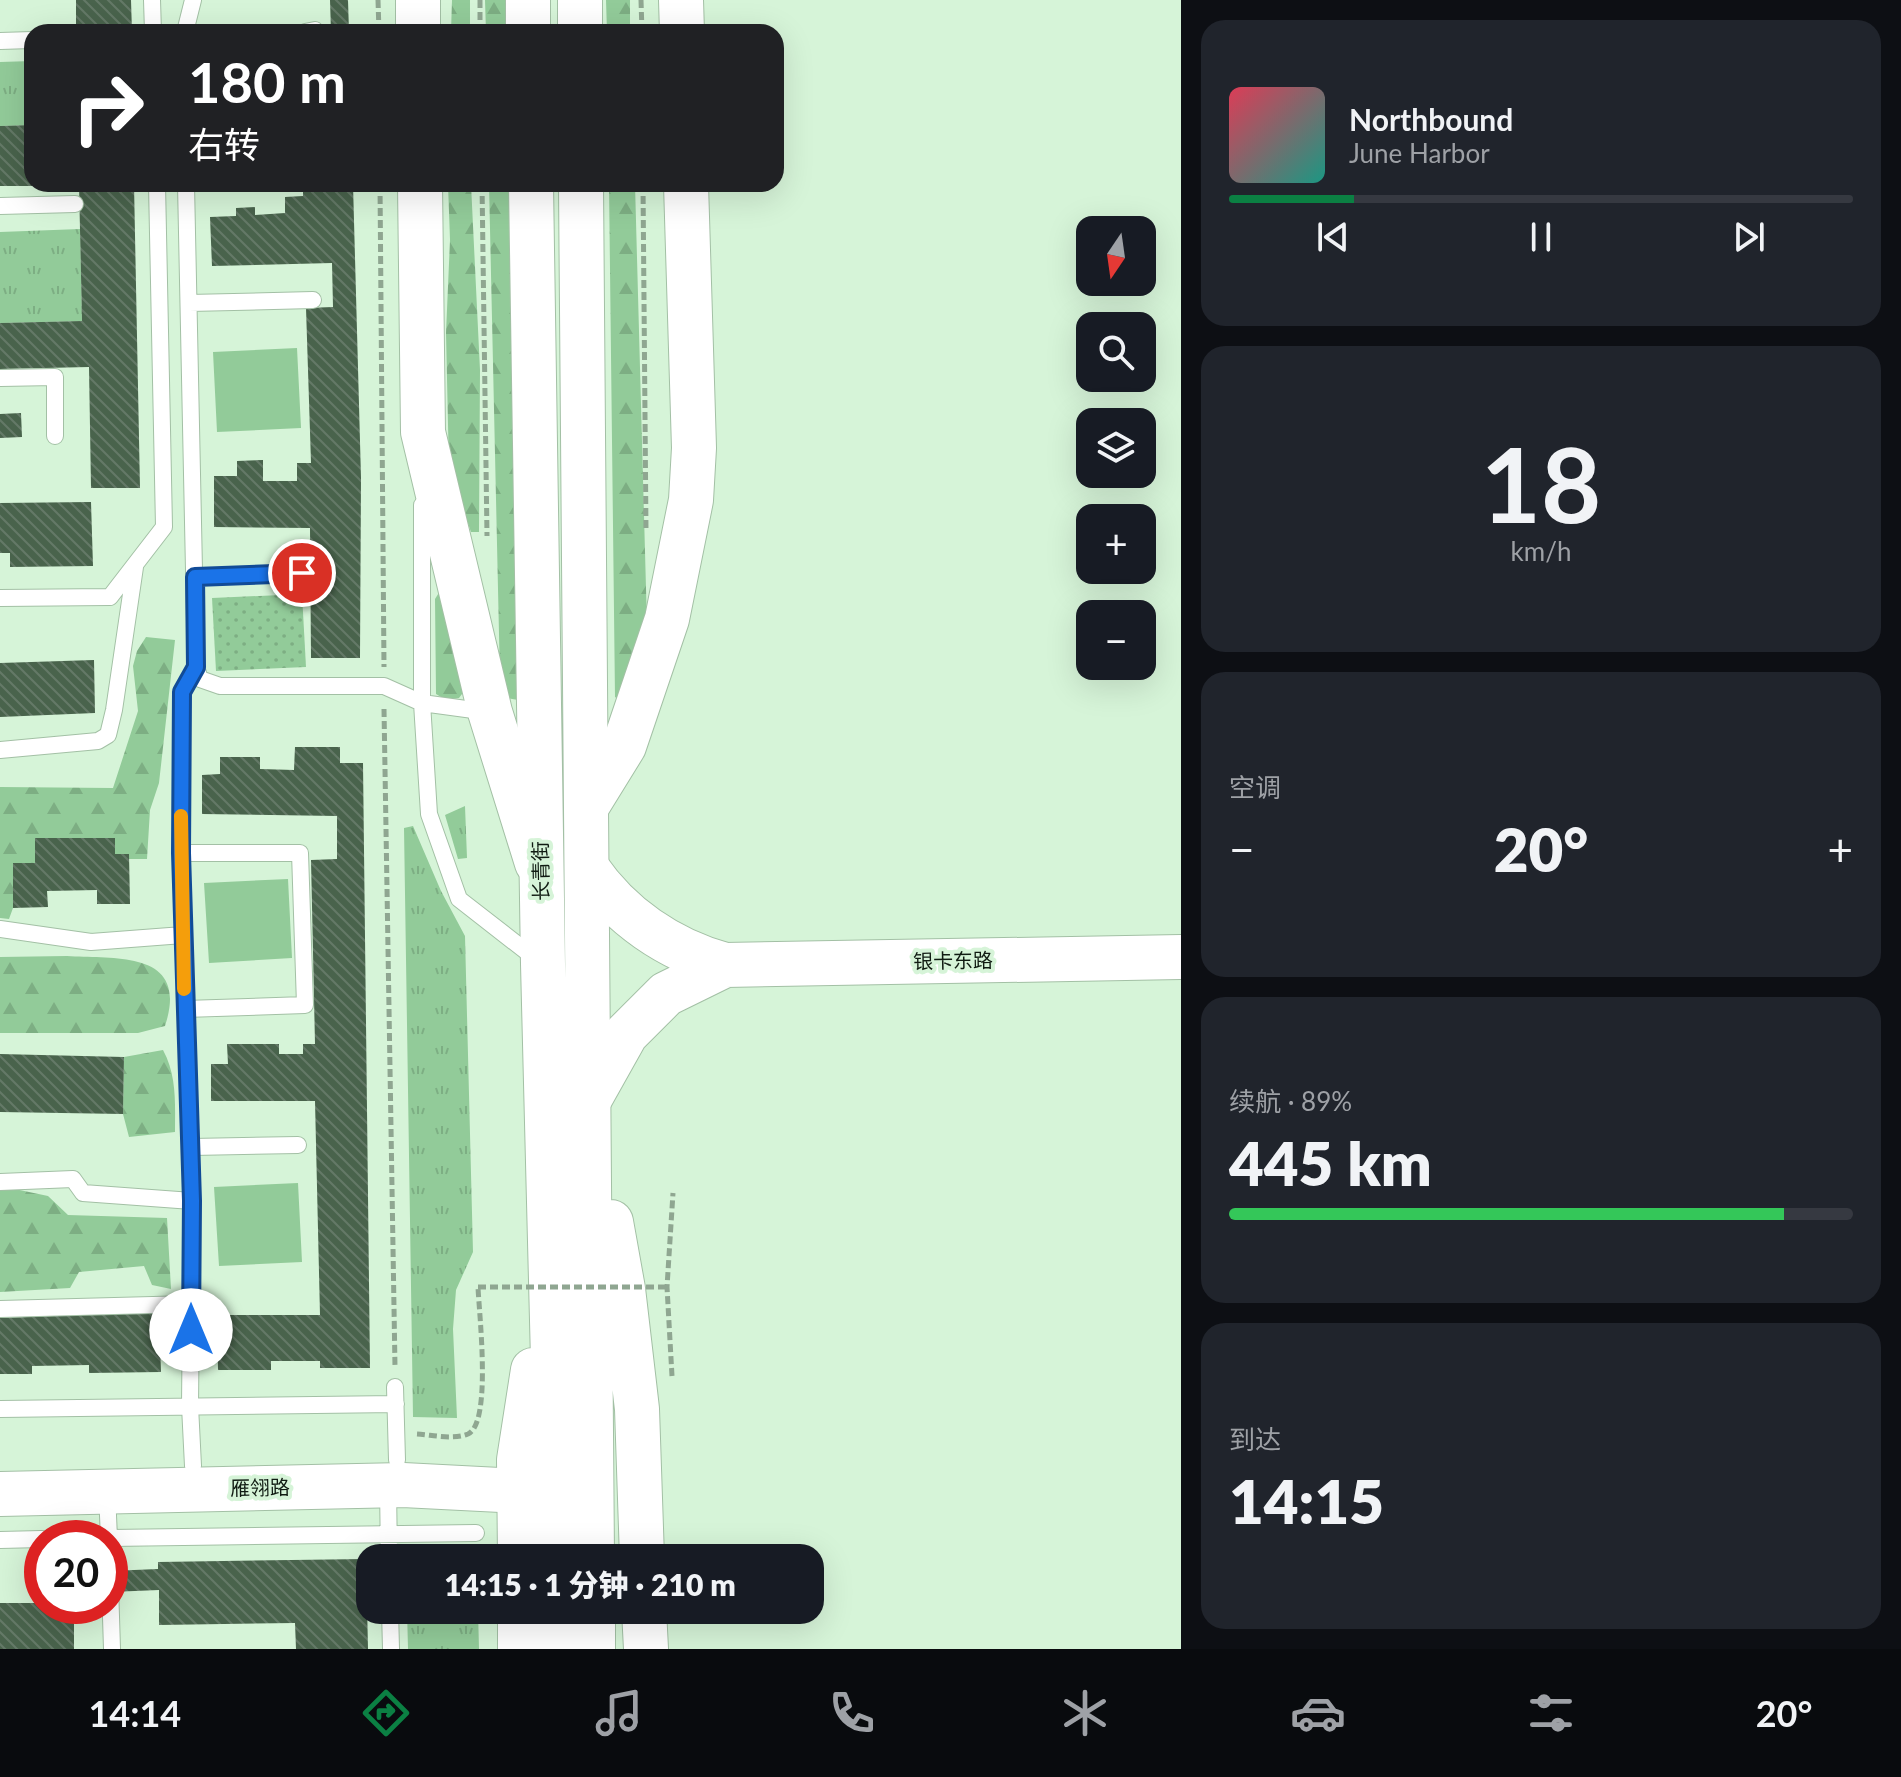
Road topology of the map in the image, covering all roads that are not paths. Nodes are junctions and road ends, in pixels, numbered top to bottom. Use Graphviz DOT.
graph roads {
  1 [pos="152,0"];
  2 [pos="193,0"];
  3 [pos="418,0"];
  4 [pos="528,0"];
  5 [pos="580,0"];
  6 [pos="681,0"];
  7 [pos="153,24"];
  8 [pos="187,24"];
  9 [pos="418,24"];
  10 [pos="528,24"];
  11 [pos="580,24"];
  12 [pos="682,24"];
  13 [pos="24,40"];
  14 [pos="0,41"];
  15 [pos="157,192"];
  16 [pos="186,192"];
  17 [pos="420,192"];
  18 [pos="531,192"];
  19 [pos="581,192"];
  20 [pos="686,192"];
  21 [pos="75,204"];
  22 [pos="0,206"];
  23 [pos="313,300"];
  24 [pos="189,303"];
  25 [pos="0,378"];
  26 [pos="423,432"];
  27 [pos="55,436"];
  28 [pos="135,565"];
  29 [pos="302,573"];
  30 [pos="195,577"];
  31 [pos="0,598"];
  32 [pos="196,667"];
  33 [pos="384,686"];
  34 [pos="368,701"];
  35 [pos="422,703"];
  36 [pos="490,712"];
  37 [pos="0,750"];
  38 [pos="587,806"];
  39 [pos="181,853"];
  40 [pos="587,868"];
  41 [pos="541,877"];
  42 [pos="0,929"];
  43 [pos="183,935"];
  44 [pos="1181,957"];
  45 [pos="543,964"];
  46 [pos="725,965"];
  47 [pos="185,1009"];
  48 [pos="589,1100"];
  49 [pos="298,1145"];
  50 [pos="192,1147"];
  51 [pos="0,1182"];
  52 [pos="192,1201"];
  53 [pos="550,1245"];
  54 [pos="191,1304"];
  55 [pos="0,1309"];
  56 [pos="190,1406"];
  57 [pos="0,1409"];
  58 [pos="394,1459"];
  59 [pos="193,1466"];
  60 [pos="0,1471"];
  61 [pos="520,1476"];
  62 [pos="107,1491"];
  63 [pos="0,1494"];
  64 [pos="109,1520"];
  65 [pos="389,1533"];
  66 [pos="476,1533"];
  67 [pos="128,1538"];
  68 [pos="24,1539"];
  69 [pos="0,1540"];
  70 [pos="389,1544"];
  71 [pos="557,1544"];
  72 [pos="563,1544"];
  73 [pos="565,1544"];
  74 [pos="642,1544"];
  75 [pos="111,1624"];
  76 [pos="390,1624"];
  77 [pos="520,1624"];
  78 [pos="559,1624"];
  79 [pos="593,1624"];
  80 [pos="645,1624"];
  81 [pos="112,1649"];
  82 [pos="391,1649"];
  83 [pos="520,1649"];
  84 [pos="559,1649"];
  85 [pos="593,1649"];
  86 [pos="646,1649"];
  1 -- 7 [label="lane"];
  2 -- 8 [label="lane"];
  3 -- 9 [label="main road"];
  4 -- 10 [label="main road"];
  5 -- 11 [label="main road"];
  6 -- 12 [label="main road"];
  13 -- 14 [label="lane"];
  15 -- 28 [label="lane"];
  16 -- 24 [label="lane"];
  17 -- 26 [label="main road"];
  18 -- 41 [label="main road, 长青街"];
  19 -- 38 [label="main road"];
  20 -- 38 [label="main road"];
  21 -- 22 [label="lane"];
  23 -- 24 [label="lane"];
  24 -- 30 [label="lane"];
  25 -- 27 [label="lane"];
  26 -- 35 [label="lane"];
  26 -- 36 [label="main road"];
  28 -- 31 [label="lane"];
  28 -- 37 [label="lane"];
  29 -- 30 [label="lane"];
  30 -- 32 [label="lane"];
  32 -- 33 [label="lane"];
  32 -- 39 [label="lane"];
  33 -- 34 [label="lane"];
  33 -- 35 [label="lane"];
  35 -- 36 [label="lane"];
  35 -- 45 [label="lane"];
  36 -- 41 [label="main road"];
  38 -- 40 [label="main road"];
  39 -- 43 [label="lane"];
  39 -- 47 [label="lane"];
  40 -- 46 [label="main road"];
  40 -- 48 [label="main road"];
  41 -- 45 [label="main road, 长青街"];
  42 -- 43 [label="lane"];
  43 -- 47 [label="lane"];
  44 -- 46 [label="main road, 银卡东路"];
  45 -- 53 [label="main road, 长青街"];
  46 -- 48 [label="main road"];
  47 -- 50 [label="lane"];
  48 -- 73 [label="main road"];
  48 -- 74 [label="main road"];
  49 -- 50 [label="lane"];
  50 -- 52 [label="lane"];
  51 -- 52 [label="lane"];
  52 -- 54 [label="lane"];
  53 -- 61 [label="main road"];
  53 -- 72 [label="main road, 长青街"];
  54 -- 55 [label="lane"];
  54 -- 56 [label="lane"];
  56 -- 57 [label="lane"];
  56 -- 58 [label="lane"];
  56 -- 59 [label="lane"];
  58 -- 59 [label="main road, 雁翎路"];
  58 -- 61 [label="main road, 雁翎路"];
  58 -- 62 [label="main road, 雁翎路"];
  58 -- 65 [label="lane"];
  59 -- 60 [label="main road, 雁翎路"];
  61 -- 71 [label="main road"];
  62 -- 63 [label="main road, 雁翎路"];
  62 -- 64 [label="lane"];
  65 -- 66 [label="lane"];
  65 -- 67 [label="lane"];
  65 -- 70 [label="lane"];
  68 -- 69 [label="lane"];
  75 -- 81 [label="lane"];
  76 -- 82 [label="lane"];
  77 -- 83 [label="main road"];
  78 -- 84 [label="main road"];
  79 -- 85 [label="main road"];
  80 -- 86 [label="main road"];
}
